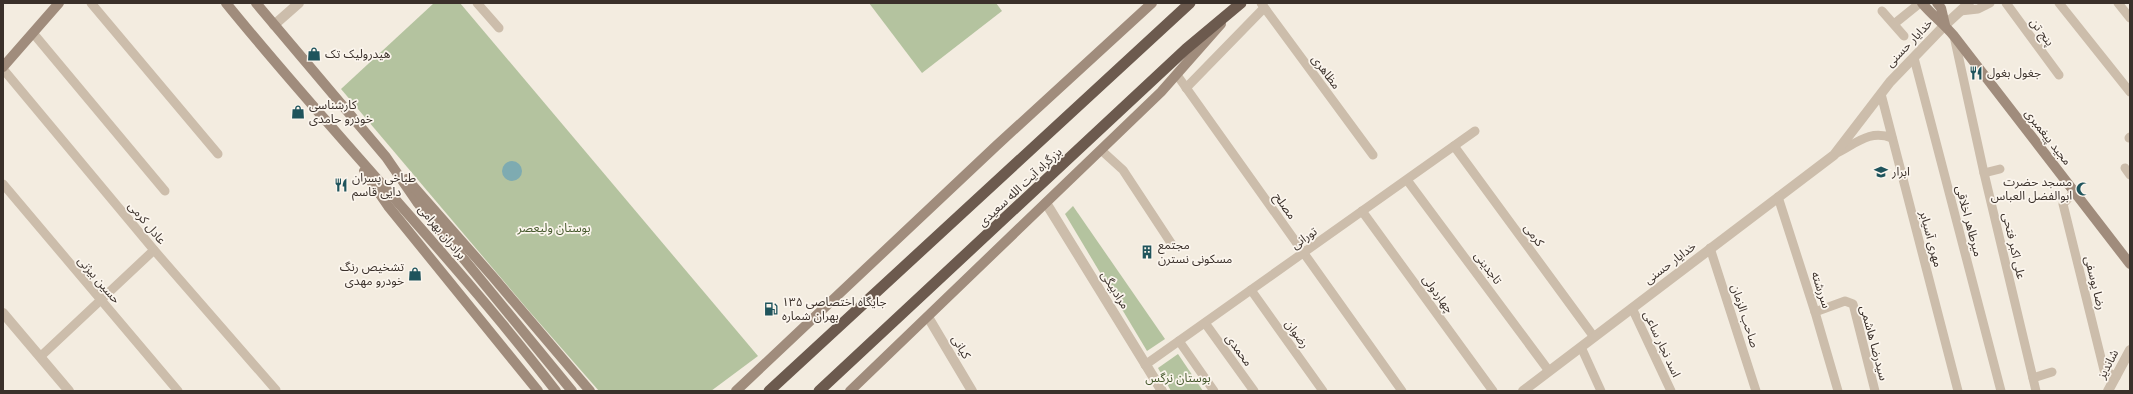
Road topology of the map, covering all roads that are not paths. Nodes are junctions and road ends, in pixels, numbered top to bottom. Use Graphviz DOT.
graph roads {
  1 [pos="59,3"];
  2 [pos="91,3"];
  3 [pos="226,3"];
  4 [pos="256,3"];
  5 [pos="299,3"];
  6 [pos="477,3"];
  7 [pos="1152,3"];
  8 [pos="1190,3"];
  9 [pos="1921,3"];
  10 [pos="1937,3"];
  11 [pos="1969,3"];
  12 [pos="1990,3"];
  13 [pos="2006,3"];
  14 [pos="2059,3"];
  15 [pos="2118,3"];
  16 [pos="1263,6"];
  17 [pos="1237,7"];
  18 [pos="1882,11"];
  19 [pos="1960,11"];
  20 [pos="2130,18"];
  21 [pos="1894,24"];
  22 [pos="274,25"];
  23 [pos="1945,25"];
  24 [pos="499,28"];
  25 [pos="33,33"];
  26 [pos="1904,36"];
  27 [pos="1954,36"];
  28 [pos="1914,58"];
  29 [pos="3,68"];
  30 [pos="2060,74"];
  31 [pos="1177,75"];
  32 [pos="1186,88"];
  33 [pos="2130,92"];
  34 [pos="1881,94"];
  35 [pos="1476,131"];
  36 [pos="1892,138"];
  37 [pos="344,143"];
  38 [pos="1454,146"];
  39 [pos="1101,150"];
  40 [pos="218,154"];
  41 [pos="1373,155"];
  42 [pos="1834,155"];
  43 [pos="386,157"];
  44 [pos="2000,169"];
  45 [pos="1984,172"];
  46 [pos="1407,180"];
  47 [pos="3,184"];
  48 [pos="165,191"];
  49 [pos="2074,192"];
  50 [pos="1778,197"];
  51 [pos="1046,203"];
  52 [pos="1362,211"];
  53 [pos="1173,246"];
  54 [pos="1710,248"];
  55 [pos="154,250"];
  56 [pos="1304,253"];
  57 [pos="2130,264"];
  58 [pos="1251,290"];
  59 [pos="100,300"];
  60 [pos="1632,308"];
  61 [pos="1815,312"];
  62 [pos="3,313"];
  63 [pos="928,317"];
  64 [pos="1205,323"];
  65 [pos="1594,337"];
  66 [pos="1179,341"];
  67 [pos="1581,347"];
  68 [pos="2130,350"];
  69 [pos="40,356"];
  70 [pos="1146,365"];
  71 [pos="1549,371"];
  72 [pos="2052,372"];
  73 [pos="2116,376"];
  74 [pos="2033,378"];
  75 [pos="276,390"];
  76 [pos="1527,390"];
  77 [pos="69,391"];
  78 [pos="178,391"];
  79 [pos="538,391"];
  80 [pos="556,391"];
  81 [pos="572,391"];
  82 [pos="590,391"];
  83 [pos="736,391"];
  84 [pos="769,391"];
  85 [pos="819,391"];
  86 [pos="850,391"];
  87 [pos="972,391"];
  88 [pos="1162,391"];
  89 [pos="1214,391"];
  90 [pos="1254,391"];
  91 [pos="1323,391"];
  92 [pos="1402,391"];
  93 [pos="1493,391"];
  94 [pos="1601,391"];
  95 [pos="1670,391"];
  96 [pos="1756,391"];
  97 [pos="1838,391"];
  98 [pos="1875,391"];
  99 [pos="1958,391"];
  100 [pos="2001,391"];
  101 [pos="2036,391"];
  102 [pos="2108,391"];
  1 -- 25 [label="main road"];
  2 -- 40 [label="street"];
  3 -- 37 [label="main road, برادران بهرامی"];
  4 -- 22 [label="main road, برادران بهرامی"];
  5 -- 22 [label="street"];
  6 -- 24 [label="street"];
  7 -- 83 [label="main road"];
  8 -- 84 [label="highway, بزرگراه آیت الله سعیدی"];
  9 -- 21 [label="street"];
  9 -- 23 [label="main road, مجید پیغمبری"];
  10 -- 23 [label="main road, مجید پیغمبری"];
  11 -- 19 [label="street, خدایار حسنی"];
  12 -- 19 [label="street"];
  13 -- 30 [label="street, پنج تن"];
  14 -- 33 [label="street"];
  15 -- 20 [label="street"];
  16 -- 32 [label="street"];
  16 -- 41 [label="street, مظاهری"];
  17 -- 31 [label="main road"];
  17 -- 85 [label="highway, بزرگراه آیت الله سعیدی"];
  18 -- 21 [label="street"];
  19 -- 23 [label="street, خدایار حسنی"];
  21 -- 26 [label="street"];
  22 -- 43 [label="main road, برادران بهرامی"];
  23 -- 27 [label="main road, مجید پیغمبری"];
  23 -- 28 [label="street, خدایار حسنی"];
  25 -- 29 [label="main road"];
  25 -- 48 [label="street"];
  27 -- 45 [label="street, علی اکبر فتحی"];
  27 -- 49 [label="main road, مجید پیغمبری"];
  28 -- 34 [label="street, خدایار حسنی"];
  28 -- 100 [label="street, میرطاهر اخلاقی"];
  29 -- 55 [label="street, عادل کرمی"];
  31 -- 32 [label="street, مصلح"];
  31 -- 39 [label="main road"];
  32 -- 56 [label="street, مصلح"];
  34 -- 36 [label="street, مهری آسیابر"];
  34 -- 42 [label="street, خدایار حسنی"];
  35 -- 38 [label="street, تورانی"];
  36 -- 42 [label="street, خدایار حسنی"];
  36 -- 99 [label="street, مهری آسیابر"];
  37 -- 79 [label="main road"];
  37 -- 80 [label="main road, برادران بهرامی"];
  38 -- 46 [label="street, تورانی"];
  38 -- 65 [label="street, کرمی"];
  39 -- 51 [label="main road"];
  39 -- 53 [label="street"];
  42 -- 50 [label="street, خدایار حسنی"];
  43 -- 81 [label="main road, برادران بهرامی"];
  43 -- 82 [label="main road"];
  44 -- 45 [label="street"];
  45 -- 74 [label="street, علی اکبر فتحی"];
  46 -- 52 [label="street, تورانی"];
  46 -- 71 [label="street, تاجدینی"];
  47 -- 59 [label="street, حسین بیژنی"];
  49 -- 57 [label="main road, مجید پیغمبری"];
  49 -- 73 [label="street, رضا یوسفی"];
  50 -- 54 [label="street, خدایار حسنی"];
  50 -- 61 [label="street, سررشته"];
  51 -- 63 [label="main road"];
  51 -- 70 [label="street, مرادبیگی"];
  52 -- 56 [label="street, تورانی"];
  52 -- 93 [label="street, چهاردولی"];
  54 -- 60 [label="street, خدایار حسنی"];
  54 -- 96 [label="street, صاحب الزمان"];
  55 -- 59 [label="street"];
  55 -- 75 [label="street, عادل کرمی"];
  56 -- 58 [label="street, تورانی"];
  56 -- 92 [label="street, مصلح"];
  58 -- 64 [label="street, تورانی"];
  58 -- 91 [label="street, رضوان"];
  59 -- 69 [label="street"];
  59 -- 78 [label="street, حسین بیژنی"];
  60 -- 65 [label="street, خدایار حسنی"];
  60 -- 95 [label="street, اسد نجار ساعی"];
  61 -- 97 [label="street, سررشته"];
  61 -- 98 [label="street, سیدرضا هاشمی"];
  62 -- 69 [label="street"];
  63 -- 86 [label="main road"];
  63 -- 87 [label="street, کیانی"];
  64 -- 66 [label="street, تورانی"];
  64 -- 90 [label="street, محمدی"];
  65 -- 67 [label="street, خدایار حسنی"];
  66 -- 70 [label="street, تورانی"];
  66 -- 89 [label="street"];
  67 -- 71 [label="street, خدایار حسنی"];
  67 -- 94 [label="street"];
  68 -- 73 [label="street, شاندیز"];
  69 -- 77 [label="street"];
  70 -- 88 [label="street, مرادبیگی"];
  71 -- 76 [label="street, خدایار حسنی"];
  72 -- 74 [label="street"];
  73 -- 102 [label="street, شاندیز"];
  74 -- 101 [label="street, علی اکبر فتحی"];
}
